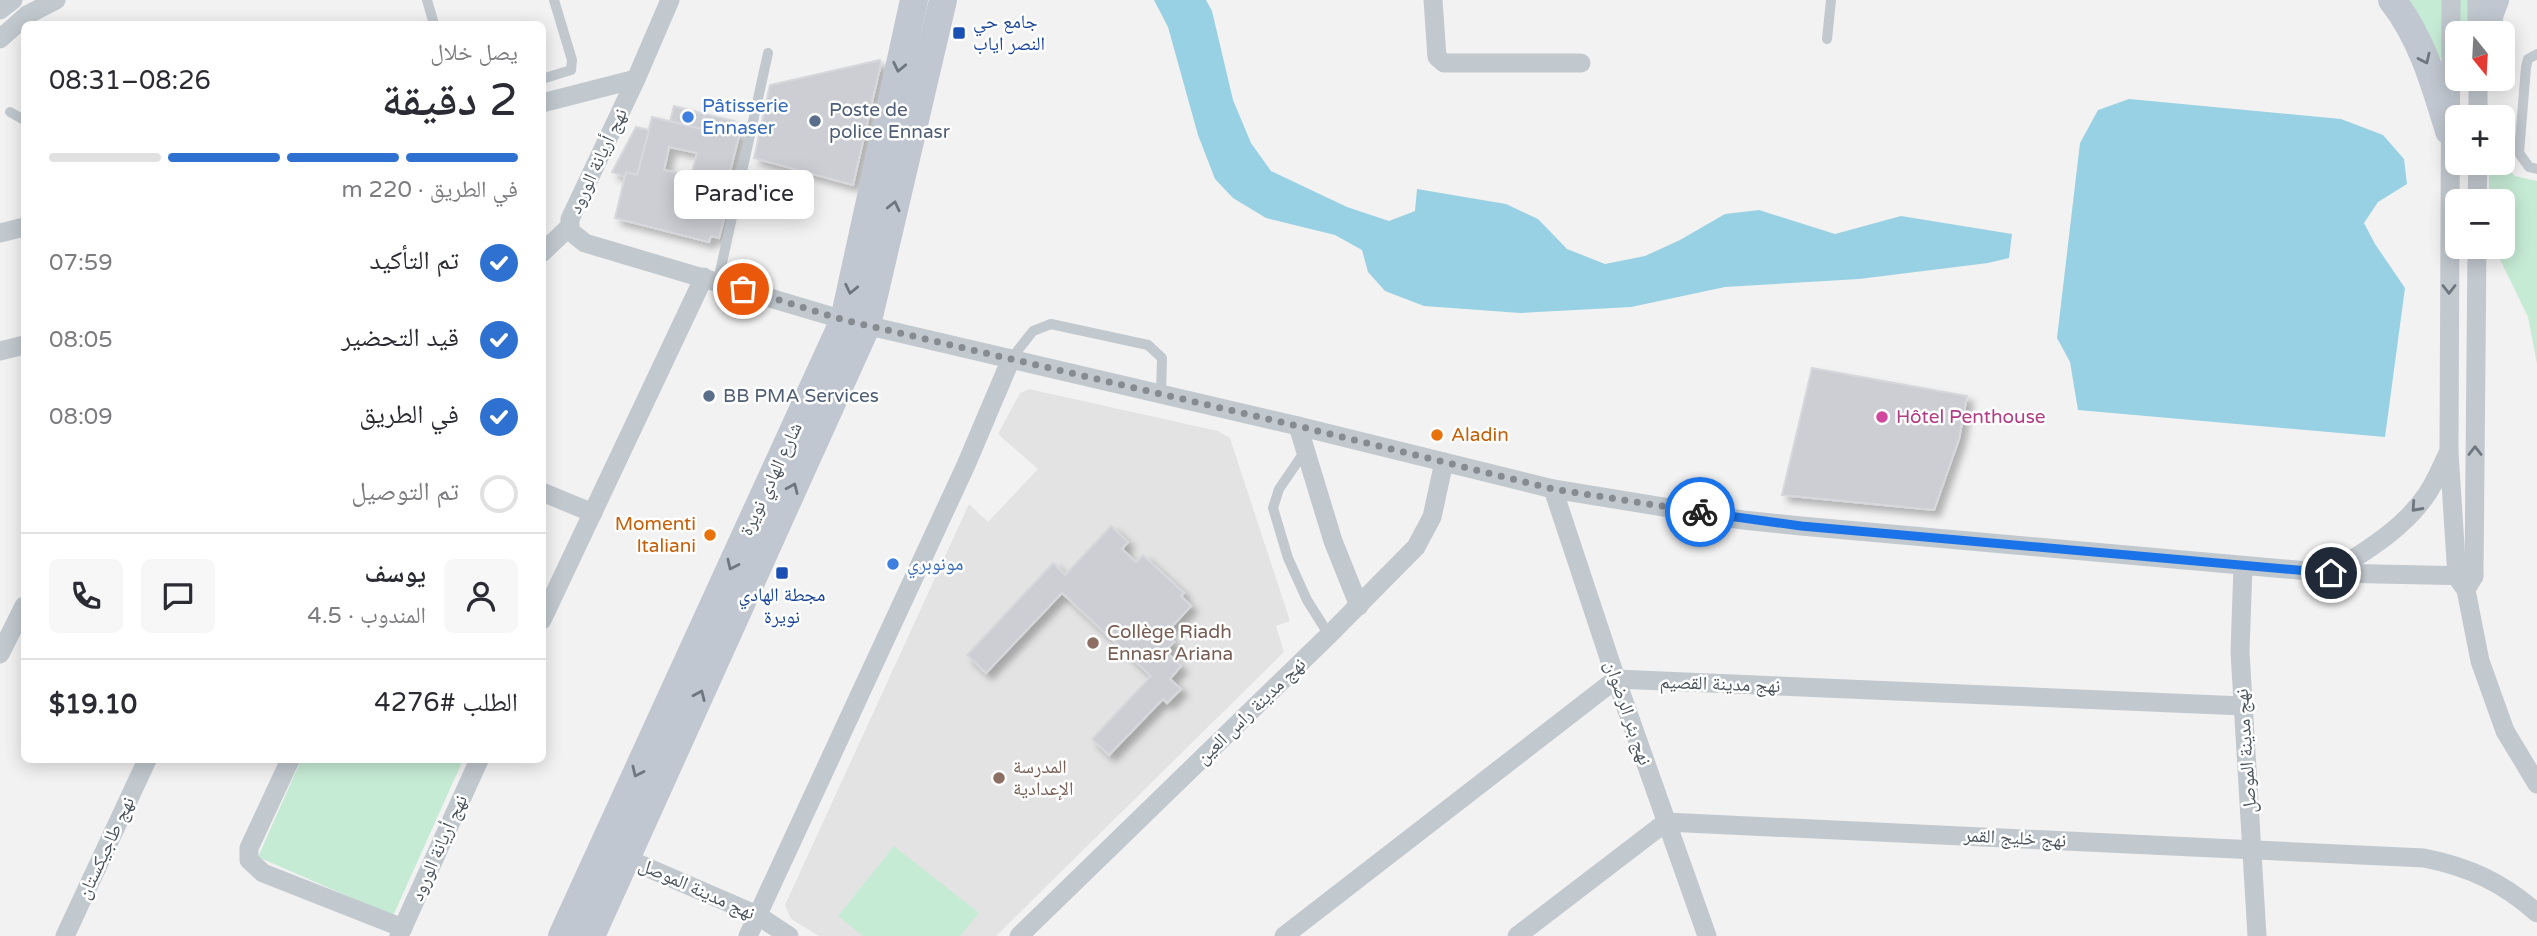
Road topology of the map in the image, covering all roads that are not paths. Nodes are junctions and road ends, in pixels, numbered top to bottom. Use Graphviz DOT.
graph roads {
  1 [pos="13,0"];
  2 [pos="427,0"];
  3 [pos="554,0"];
  4 [pos="670,0"];
  5 [pos="1433,0"];
  6 [pos="1831,0"];
  7 [pos="2392,0"];
  8 [pos="2451,0"];
  9 [pos="2477,0"];
  10 [pos="2495,0"];
  11 [pos="43,3"];
  12 [pos="0,10"];
  13 [pos="925,15"];
  14 [pos="433,21"];
  15 [pos="2477,21"];
  16 [pos="2489,21"];
  17 [pos="0,39"];
  18 [pos="1827,39"];
  19 [pos="768,53"];
  20 [pos="2537,54"];
  21 [pos="1581,63"];
  22 [pos="546,78"];
  23 [pos="636,79"];
  24 [pos="546,102"];
  25 [pos="2449,105"];
  26 [pos="10,112"];
  27 [pos="21,118"];
  28 [pos="2445,118"];
  29 [pos="2537,169"];
  30 [pos="2449,175"];
  31 [pos="569,227"];
  32 [pos="21,228"];
  33 [pos="0,233"];
  34 [pos="546,249"];
  35 [pos="2477,259"];
  36 [pos="711,279"];
  37 [pos="855,322"];
  38 [pos="21,346"];
  39 [pos="0,351"];
  40 [pos="1011,359"];
  41 [pos="1161,396"];
  42 [pos="1298,426"];
  43 [pos="1305,450"];
  44 [pos="2449,451"];
  45 [pos="1444,462"];
  46 [pos="1553,489"];
  47 [pos="546,494"];
  48 [pos="593,513"];
  49 [pos="2243,566"];
  50 [pos="2331,573"];
  51 [pos="2466,581"];
  52 [pos="1359,606"];
  53 [pos="21,612"];
  54 [pos="546,612"];
  55 [pos="1329,635"];
  56 [pos="0,654"];
  57 [pos="1616,680"];
  58 [pos="2243,706"];
  59 [pos="146,763"];
  60 [pos="289,763"];
  61 [pos="478,763"];
  62 [pos="2537,784"];
  63 [pos="1667,821"];
  64 [pos="2252,849"];
  65 [pos="615,852"];
  66 [pos="2537,913"];
  67 [pos="757,915"];
  68 [pos="401,932"];
  69 [pos="65,936"];
  70 [pos="562,936"];
  71 [pos="591,936"];
  72 [pos="748,936"];
  73 [pos="789,936"];
  74 [pos="1018,936"];
  75 [pos="1284,936"];
  76 [pos="1517,936"];
  77 [pos="1707,936"];
  78 [pos="2257,936"];
  1 -- 12 [label="street"];
  2 -- 14 [label="lane"];
  3 -- 22 [label="lane"];
  4 -- 23 [label="street, نهج أريانة الورود"];
  5 -- 21 [label="street"];
  6 -- 18 [label="lane"];
  7 -- 28 [label="main road, one-way"];
  8 -- 25 [label="street"];
  9 -- 15 [label="street"];
  10 -- 16 [label="main road"];
  11 -- 17 [label="street"];
  13 -- 37 [label="main road, شارع الهادي نويرة"];
  19 -- 36 [label="lane"];
  20 -- 29 [label="lane"];
  23 -- 24 [label="street"];
  23 -- 31 [label="street, نهج أريانة الورود"];
  26 -- 27 [label="lane"];
  30 -- 44 [label="street, one-way"];
  31 -- 34 [label="street"];
  31 -- 36 [label="street, نهج أريانة الورود"];
  32 -- 33 [label="street"];
  51 -- 35 [label="street, one-way"];
  36 -- 37 [label="street, نهج أريانة الورود"];
  36 -- 48 [label="street"];
  37 -- 40 [label="street, نهج أريانة الورود"];
  37 -- 65 [label="main road, شارع الهادي نويرة"];
  38 -- 39 [label="street"];
  40 -- 41 [label="street, نهج أريانة الورود"];
  40 -- 41 [label="lane"];
  40 -- 67 [label="street"];
  41 -- 42 [label="street, نهج أريانة الورود"];
  42 -- 43 [label="street"];
  42 -- 45 [label="street, نهج أريانة الورود"];
  43 -- 52 [label="street"];
  43 -- 55 [label="lane"];
  44 -- 50 [label="street, one-way"];
  44 -- 51 [label="street"];
  45 -- 46 [label="street, نهج أريانة الورود"];
  45 -- 52 [label="street, نهج مدينة راس العين"];
  46 -- 49 [label="street, نهج أريانة الورود"];
  46 -- 57 [label="street, نهج بئر الرضوان"];
  47 -- 48 [label="street"];
  48 -- 54 [label="street"];
  49 -- 50 [label="street, نهج أريانة الورود"];
  49 -- 58 [label="street, نهج مدينة الموصل"];
  50 -- 51 [label="street, نهج أريانة الورود"];
  51 -- 62 [label="street"];
  52 -- 55 [label="street, نهج مدينة راس العين"];
  53 -- 56 [label="street"];
  55 -- 74 [label="street, نهج مدينة راس العين"];
  57 -- 58 [label="street, نهج مدينة القصيم"];
  57 -- 63 [label="street, نهج بئر الرضوان"];
  57 -- 75 [label="street"];
  58 -- 64 [label="street, نهج مدينة الموصل"];
  59 -- 69 [label="street, نهج طاجيكستان"];
  60 -- 68 [label="street"];
  61 -- 68 [label="street, نهج أريانة الورود"];
  63 -- 64 [label="street, نهج خليج القمر"];
  63 -- 76 [label="street"];
  63 -- 77 [label="street, نهج بئر الرضوان"];
  64 -- 66 [label="street, نهج خليج القمر"];
  64 -- 78 [label="street, نهج مدينة الموصل"];
  65 -- 67 [label="street, نهج مدينة الموصل"];
  65 -- 70 [label="main road, شارع الهادي نويرة"];
  65 -- 71 [label="main road, شارع الهادي نويرة"];
  67 -- 72 [label="street"];
  67 -- 73 [label="street, نهج مدينة الموصل"];
}
